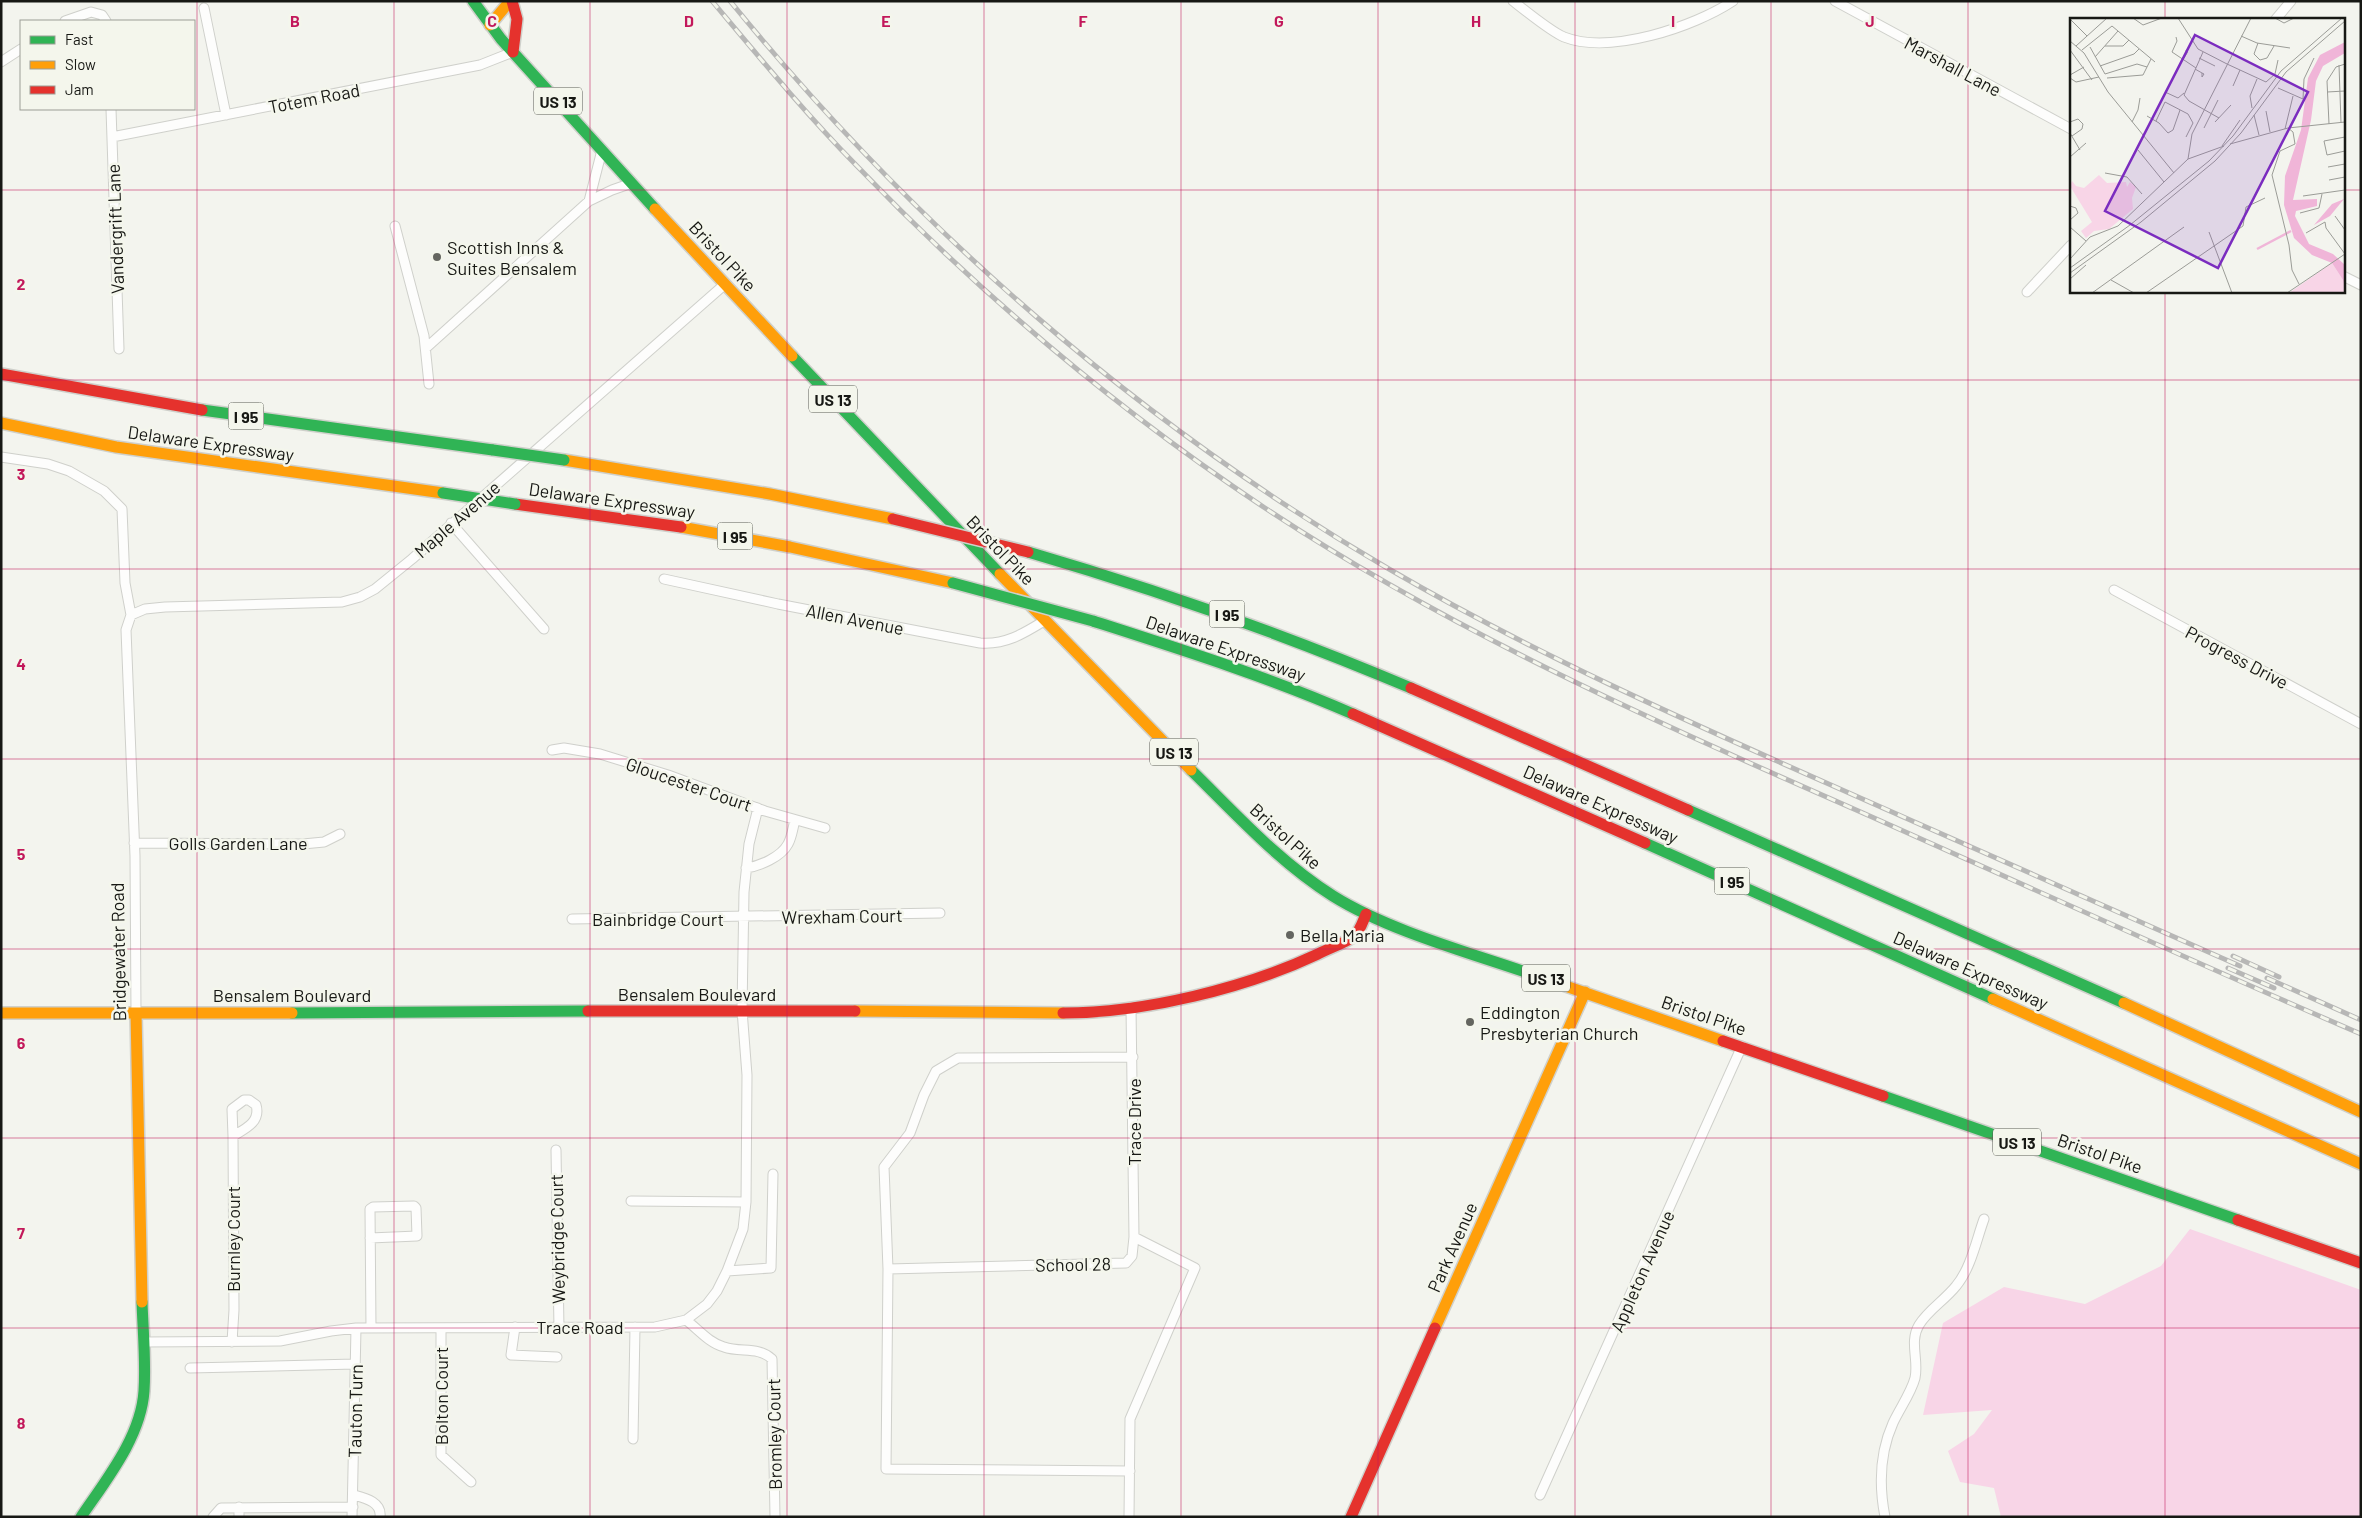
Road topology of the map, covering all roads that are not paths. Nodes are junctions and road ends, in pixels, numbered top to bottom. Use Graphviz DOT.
graph roads {
  1 [pos="472,1"];
  2 [pos="511,1"];
  3 [pos="1513,1"];
  4 [pos="1733,1"];
  5 [pos="1836,1"];
  6 [pos="2291,1"];
  7 [pos="204,8"];
  8 [pos="2277,18"];
  9 [pos="69,20"];
  10 [pos="105,20"];
  11 [pos="490,25"];
  12 [pos="20,50"];
  13 [pos="513,52"];
  14 [pos="1,62"];
  15 [pos="111,110"];
  16 [pos="226,115"];
  17 [pos="2070,128"];
  18 [pos="112,137"];
  19 [pos="602,150"];
  20 [pos="632,183"];
  21 [pos="589,202"];
  22 [pos="395,226"];
  23 [pos="2070,246"];
  24 [pos="2344,276"];
  25 [pos="724,285"];
  26 [pos="2361,285"];
  27 [pos="2027,292"];
  28 [pos="426,348"];
  29 [pos="119,349"];
  30 [pos="1,374"];
  31 [pos="429,384"];
  32 [pos="1,423"];
  33 [pos="1,457"];
  34 [pos="451,523"];
  35 [pos="664,579"];
  36 [pos="2114,590"];
  37 [pos="131,615"];
  38 [pos="1044,621"];
  39 [pos="544,629"];
  40 [pos="2361,724"];
  41 [pos="552,750"];
  42 [pos="758,808"];
  43 [pos="795,820"];
  44 [pos="826,828"];
  45 [pos="340,834"];
  46 [pos="134,842"];
  47 [pos="746,868"];
  48 [pos="940,913"];
  49 [pos="1366,914"];
  50 [pos="744,918"];
  51 [pos="572,919"];
  52 [pos="1585,992"];
  53 [pos="1131,1007"];
  54 [pos="742,1010"];
  55 [pos="1,1013"];
  56 [pos="136,1013"];
  57 [pos="1742,1046"];
  58 [pos="1133,1057"];
  59 [pos="2361,1112"];
  60 [pos="233,1136"];
  61 [pos="556,1150"];
  62 [pos="2361,1164"];
  63 [pos="773,1174"];
  64 [pos="631,1201"];
  65 [pos="746,1202"];
  66 [pos="1984,1219"];
  67 [pos="1134,1237"];
  68 [pos="370,1238"];
  69 [pos="2361,1263"];
  70 [pos="888,1269"];
  71 [pos="727,1271"];
  72 [pos="686,1320"];
  73 [pos="514,1327"];
  74 [pos="635,1327"];
  75 [pos="356,1328"];
  76 [pos="371,1328"];
  77 [pos="441,1328"];
  78 [pos="559,1328"];
  79 [pos="144,1342"];
  80 [pos="232,1342"];
  81 [pos="557,1357"];
  82 [pos="356,1364"];
  83 [pos="190,1368"];
  84 [pos="633,1439"];
  85 [pos="1130,1471"];
  86 [pos="471,1482"];
  87 [pos="354,1495"];
  88 [pos="1540,1495"];
  89 [pos="239,1507"];
  90 [pos="352,1512"];
  91 [pos="82,1517"];
  92 [pos="213,1517"];
  93 [pos="239,1517"];
  94 [pos="380,1517"];
  95 [pos="775,1517"];
  96 [pos="1129,1517"];
  97 [pos="1351,1517"];
  98 [pos="1885,1517"];
  1 -- 11 [label="main road, Bristol Pike / US 13"];
  2 -- 11 [label="main road"];
  2 -- 13 [label="main road"];
  3 -- 4 [label="street"];
  5 -- 17 [label="street, Marshall Lane"];
  6 -- 8 [label="street"];
  7 -- 16 [label="street"];
  9 -- 10 [label="street"];
  11 -- 13 [label="main road, Bristol Pike / US 13"];
  12 -- 14 [label="street"];
  13 -- 16 [label="street, Totem Road"];
  13 -- 19 [label="main road, Bristol Pike / US 13"];
  15 -- 18 [label="street, Vandergrift Lane"];
  16 -- 18 [label="street, Totem Road"];
  18 -- 29 [label="street, Vandergrift Lane"];
  19 -- 20 [label="main road, Bristol Pike / US 13"];
  19 -- 21 [label="street"];
  20 -- 21 [label="street"];
  20 -- 25 [label="main road, Bristol Pike / US 13"];
  21 -- 28 [label="street"];
  22 -- 28 [label="street"];
  23 -- 27 [label="street"];
  24 -- 26 [label="street"];
  25 -- 34 [label="street, Maple Avenue"];
  25 -- 38 [label="main road, Bristol Pike / US 13"];
  28 -- 31 [label="street"];
  30 -- 59 [label="main road, Delaware Expressway / I 95, bridge"];
  32 -- 62 [label="main road, Delaware Expressway / I 95, bridge"];
  33 -- 37 [label="street, Bridgewater Road"];
  34 -- 37 [label="street, Maple Avenue"];
  34 -- 39 [label="street"];
  35 -- 38 [label="street, Allen Avenue"];
  36 -- 40 [label="street, Progress Drive"];
  37 -- 46 [label="street, Bridgewater Road"];
  38 -- 49 [label="main road, Bristol Pike / US 13"];
  41 -- 42 [label="street, Gloucester Court"];
  42 -- 43 [label="street, Gloucester Court"];
  42 -- 47 [label="street, Trace Road"];
  43 -- 44 [label="street, Gloucester Court"];
  43 -- 47 [label="street"];
  45 -- 46 [label="street, Golls Garden Lane"];
  46 -- 56 [label="street, Bridgewater Road"];
  47 -- 50 [label="street, Trace Road"];
  48 -- 50 [label="street, Wrexham Court"];
  49 -- 52 [label="main road, Bristol Pike / US 13"];
  49 -- 53 [label="main road, Bensalem Boulevard"];
  50 -- 51 [label="street, Bainbridge Court"];
  50 -- 54 [label="street, Trace Road"];
  52 -- 57 [label="main road, Bristol Pike / US 13"];
  52 -- 97 [label="main road, Park Avenue"];
  53 -- 54 [label="main road, Bensalem Boulevard"];
  53 -- 58 [label="street, Trace Drive"];
  54 -- 56 [label="main road, Bensalem Boulevard"];
  54 -- 65 [label="street, Trace Road"];
  55 -- 56 [label="main road, Bensalem Boulevard"];
  56 -- 79 [label="main road, Bridgewater Road"];
  57 -- 69 [label="main road, Bristol Pike / US 13"];
  57 -- 88 [label="street, Appleton Avenue"];
  58 -- 67 [label="street, Trace Drive"];
  58 -- 70 [label="street"];
  60 -- 80 [label="street, Burnley Court"];
  61 -- 78 [label="street, Weybridge Court"];
  63 -- 71 [label="street"];
  64 -- 65 [label="street"];
  65 -- 71 [label="street, Trace Road"];
  66 -- 98 [label="street"];
  67 -- 70 [label="street, School 28"];
  67 -- 85 [label="street"];
  68 -- 68 [label="street"];
  68 -- 76 [label="street"];
  70 -- 85 [label="street"];
  71 -- 72 [label="street, Trace Road"];
  72 -- 74 [label="street, Trace Road"];
  72 -- 95 [label="street, Bromley Court"];
  73 -- 77 [label="street, Trace Road"];
  73 -- 78 [label="street, Trace Road"];
  73 -- 81 [label="street"];
  74 -- 78 [label="street, Trace Road"];
  74 -- 84 [label="street"];
  75 -- 76 [label="street, Trace Road"];
  75 -- 80 [label="street, Trace Road"];
  75 -- 82 [label="street, Tauton Turn"];
  76 -- 77 [label="street, Trace Road"];
  77 -- 86 [label="street, Bolton Court"];
  79 -- 80 [label="street, Trace Road"];
  79 -- 91 [label="main road, Bridgewater Road"];
  82 -- 83 [label="street"];
  82 -- 87 [label="street, Tauton Turn"];
  85 -- 96 [label="street"];
  87 -- 90 [label="street, Tauton Turn"];
  87 -- 94 [label="street"];
  89 -- 90 [label="street"];
  89 -- 92 [label="street"];
  89 -- 93 [label="street"];
}
